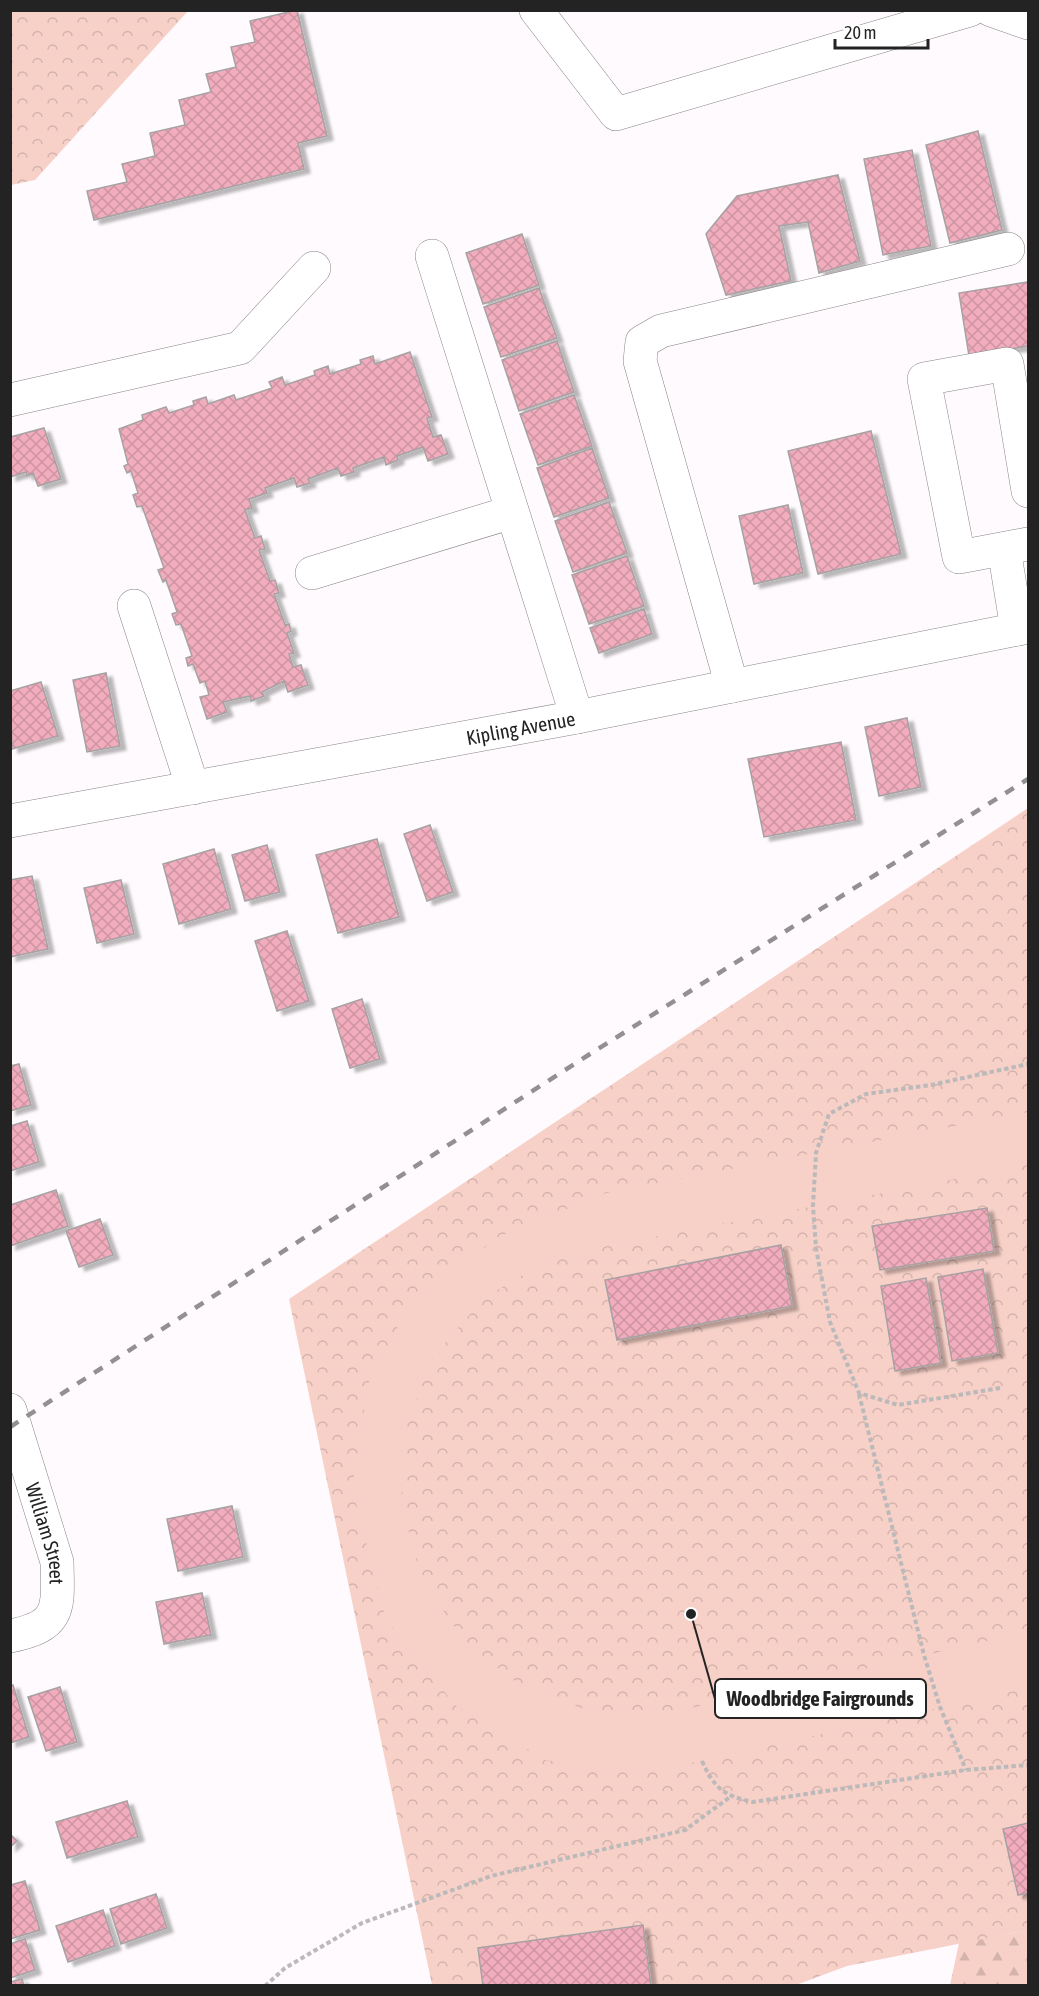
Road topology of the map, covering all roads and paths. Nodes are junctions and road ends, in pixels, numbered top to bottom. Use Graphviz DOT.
graph roads {
  1 [pos="536,10"];
  2 [pos="970,10"];
  3 [pos="992,10"];
  4 [pos="1029,23"];
  5 [pos="1008,249"];
  6 [pos="432,256"];
  7 [pos="314,268"];
  8 [pos="10,400"];
  9 [pos="1029,491"];
  10 [pos="513,512"];
  11 [pos="1016,546"];
  12 [pos="312,573"];
  13 [pos="134,606"];
  14 [pos="1023,628"];
  15 [pos="732,686"];
  16 [pos="577,717"];
  17 [pos="193,788"];
  18 [pos="10,821"];
  19 [pos="1029,1064"];
  20 [pos="1000,1388"];
  21 [pos="859,1393"];
  22 [pos="10,1410"];
  23 [pos="10,1636"];
  24 [pos="702,1761"];
  25 [pos="1029,1765"];
  26 [pos="966,1770"];
  27 [pos="730,1797"];
  28 [pos="265,1986"];
  1 -- 2 [label="street"];
  3 -- 4 [label="street"];
  5 -- 15 [label="street"];
  6 -- 10 [label="street"];
  7 -- 8 [label="street"];
  9 -- 11 [label="street"];
  10 -- 12 [label="street"];
  10 -- 16 [label="street"];
  11 -- 14 [label="street"];
  13 -- 17 [label="street"];
  14 -- 15 [label="street, Kipling Avenue"];
  15 -- 16 [label="street, Kipling Avenue"];
  16 -- 17 [label="street, Kipling Avenue"];
  17 -- 18 [label="street, Kipling Avenue"];
  19 -- 21 [label="path"];
  20 -- 21 [label="path"];
  21 -- 26 [label="path"];
  22 -- 23 [label="street, William Street"];
  24 -- 27 [label="path"];
  25 -- 26 [label="path"];
  26 -- 27 [label="path"];
  27 -- 28 [label="path"];
}
